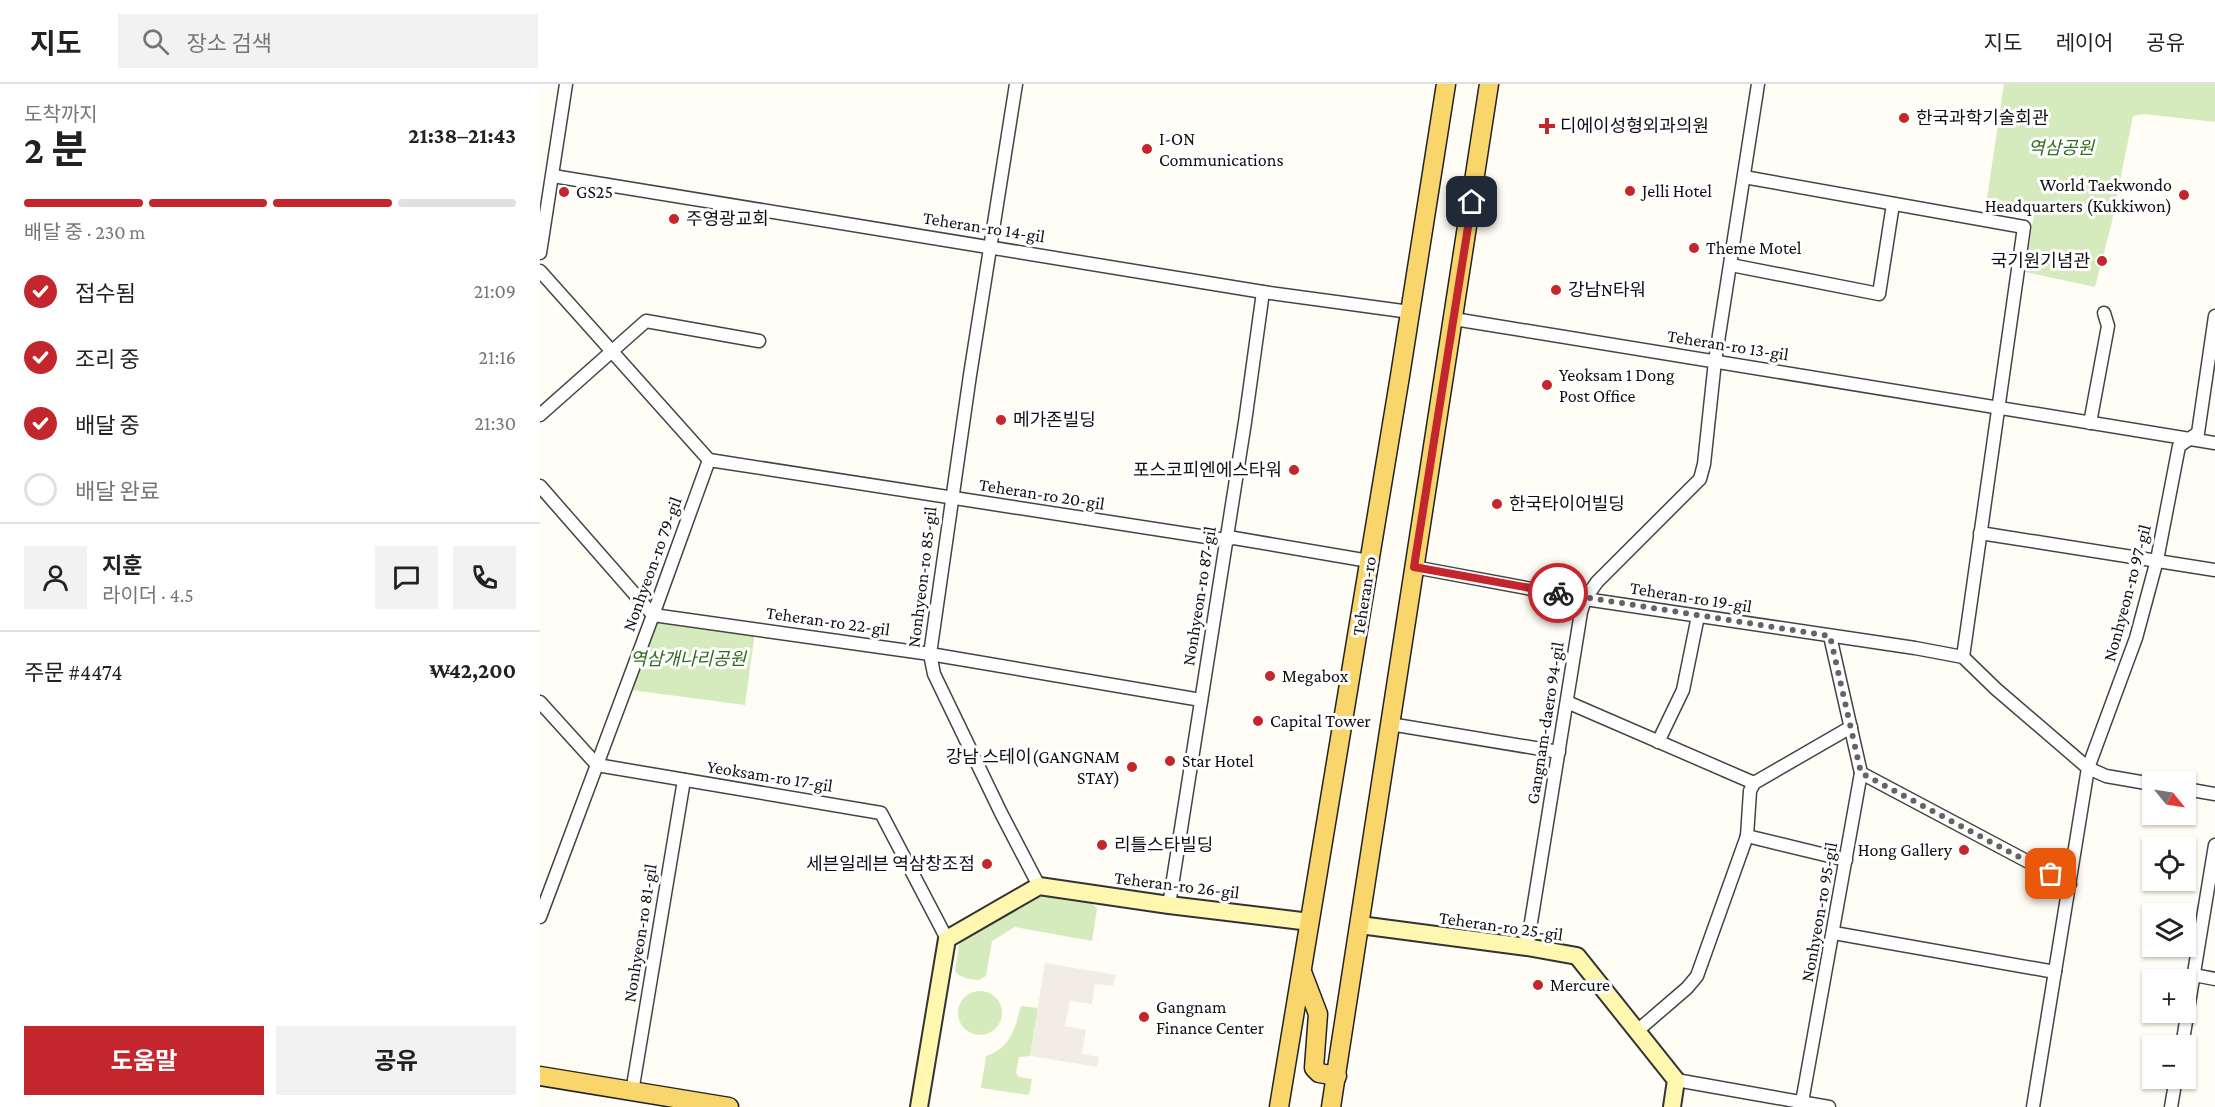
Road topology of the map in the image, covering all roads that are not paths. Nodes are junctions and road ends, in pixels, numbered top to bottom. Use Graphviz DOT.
graph roads {
  1 [pos="566,84"];
  2 [pos="1016,84"];
  3 [pos="1446,84"];
  4 [pos="1489,84"];
  5 [pos="1758,84"];
  6 [pos="553,176"];
  7 [pos="1744,177"];
  8 [pos="1893,204"];
  9 [pos="989,246"];
  10 [pos="540,253"];
  11 [pos="1731,265"];
  12 [pos="540,271"];
  13 [pos="1263,292"];
  14 [pos="1410,312"];
  15 [pos="2104,313"];
  16 [pos="2215,316"];
  17 [pos="1454,319"];
  18 [pos="759,341"];
  19 [pos="611,351"];
  20 [pos="1716,361"];
  21 [pos="1996,408"];
  22 [pos="540,415"];
  23 [pos="2090,423"];
  24 [pos="2188,438"];
  25 [pos="2215,442"];
  26 [pos="709,460"];
  27 [pos="540,486"];
  28 [pos="951,497"];
  29 [pos="1980,533"];
  30 [pos="1226,540"];
  31 [pos="2157,560"];
  32 [pos="1369,561"];
  33 [pos="1414,567"];
  34 [pos="2215,570"];
  35 [pos="1585,599"];
  36 [pos="653,615"];
  37 [pos="1698,616"];
  38 [pos="1830,636"];
  39 [pos="930,654"];
  40 [pos="1963,657"];
  41 [pos="1201,700"];
  42 [pos="540,702"];
  43 [pos="1567,702"];
  44 [pos="1390,724"];
  45 [pos="1851,727"];
  46 [pos="1658,742"];
  47 [pos="1559,752"];
  48 [pos="597,765"];
  49 [pos="2088,768"];
  50 [pos="1861,773"];
  51 [pos="684,780"];
  52 [pos="2142,782"];
  53 [pos="1754,783"];
  54 [pos="2196,791"];
  55 [pos="2215,794"];
  56 [pos="1747,836"];
  57 [pos="2215,845"];
  58 [pos="1846,860"];
  59 [pos="2070,884"];
  60 [pos="1040,886"];
  61 [pos="1169,905"];
  62 [pos="540,916"];
  63 [pos="1310,922"];
  64 [pos="1360,925"];
  65 [pos="1834,933"];
  66 [pos="947,939"];
  67 [pos="1527,948"];
  68 [pos="2195,969"];
  69 [pos="1302,972"];
  70 [pos="2055,972"];
  71 [pos="2196,975"];
  72 [pos="2215,979"];
  73 [pos="1637,1031"];
  74 [pos="540,1076"];
  75 [pos="1337,1076"];
  76 [pos="1676,1080"];
  77 [pos="2174,1089"];
  78 [pos="632,1092"];
  79 [pos="1802,1102"];
  80 [pos="729,1107"];
  81 [pos="919,1107"];
  82 [pos="1279,1107"];
  83 [pos="1331,1107"];
  84 [pos="1672,1107"];
  85 [pos="1829,1107"];
  86 [pos="2033,1107"];
  87 [pos="2171,1107"];
  1 -- 6 [label="street"];
  2 -- 9 [label="street, Nonhyeon-ro 85-gil"];
  3 -- 14 [label="main road, Teheran-ro"];
  4 -- 17 [label="main road"];
  5 -- 7 [label="street, Gangnam-daero 94-gil"];
  6 -- 9 [label="street, Teheran-ro 14-gil"];
  6 -- 10 [label="street"];
  7 -- 8 [label="street"];
  7 -- 11 [label="street, Gangnam-daero 94-gil"];
  8 -- 11 [label="street"];
  8 -- 21 [label="street"];
  9 -- 13 [label="street, Teheran-ro 14-gil"];
  9 -- 28 [label="street, Nonhyeon-ro 85-gil"];
  11 -- 20 [label="street, Gangnam-daero 94-gil"];
  12 -- 19 [label="street"];
  13 -- 14 [label="street, Teheran-ro 14-gil"];
  13 -- 30 [label="street, Nonhyeon-ro 87-gil"];
  14 -- 32 [label="main road, Teheran-ro"];
  15 -- 23 [label="street"];
  16 -- 24 [label="street, Nonhyeon-ro 97-gil"];
  17 -- 20 [label="street, Teheran-ro 13-gil"];
  17 -- 33 [label="main road"];
  18 -- 19 [label="street"];
  19 -- 22 [label="street"];
  19 -- 26 [label="street"];
  20 -- 21 [label="street, Teheran-ro 13-gil"];
  20 -- 35 [label="street, Gangnam-daero 94-gil"];
  21 -- 23 [label="street, Teheran-ro 13-gil"];
  21 -- 29 [label="street"];
  23 -- 24 [label="street, Teheran-ro 13-gil"];
  24 -- 25 [label="street, Teheran-ro 13-gil"];
  24 -- 31 [label="street, Nonhyeon-ro 97-gil"];
  26 -- 28 [label="street, Teheran-ro 20-gil"];
  26 -- 36 [label="street, Nonhyeon-ro 79-gil"];
  27 -- 36 [label="street"];
  28 -- 30 [label="street, Teheran-ro 20-gil"];
  28 -- 39 [label="street, Nonhyeon-ro 85-gil"];
  29 -- 31 [label="street"];
  29 -- 40 [label="street"];
  30 -- 32 [label="street, Teheran-ro 20-gil"];
  30 -- 41 [label="street, Nonhyeon-ro 87-gil"];
  31 -- 34 [label="street"];
  31 -- 49 [label="street, Nonhyeon-ro 97-gil"];
  32 -- 63 [label="main road, Teheran-ro"];
  33 -- 35 [label="street, Teheran-ro 19-gil"];
  33 -- 44 [label="main road"];
  35 -- 37 [label="street, Teheran-ro 19-gil"];
  35 -- 43 [label="street, Gangnam-daero 94-gil"];
  36 -- 39 [label="street, Teheran-ro 22-gil"];
  36 -- 48 [label="street, Nonhyeon-ro 79-gil"];
  37 -- 38 [label="street, Teheran-ro 19-gil"];
  37 -- 46 [label="street"];
  38 -- 40 [label="street, Teheran-ro 19-gil"];
  38 -- 45 [label="street, Nonhyeon-ro 95-gil"];
  39 -- 41 [label="street, Teheran-ro 22-gil"];
  39 -- 60 [label="street, Nonhyeon-ro 85-gil"];
  40 -- 49 [label="street"];
  41 -- 61 [label="street, Nonhyeon-ro 87-gil"];
  42 -- 48 [label="street"];
  43 -- 46 [label="street"];
  43 -- 47 [label="street, Gangnam-daero 94-gil"];
  44 -- 47 [label="street"];
  44 -- 64 [label="main road"];
  45 -- 50 [label="street, Nonhyeon-ro 95-gil"];
  45 -- 53 [label="street"];
  46 -- 53 [label="street"];
  47 -- 67 [label="street, Gangnam-daero 94-gil"];
  48 -- 51 [label="street, Yeoksam-ro 17-gil"];
  48 -- 62 [label="street, Nonhyeon-ro 79-gil"];
  49 -- 52 [label="street"];
  49 -- 59 [label="street, Nonhyeon-ro 97-gil"];
  50 -- 58 [label="street, Nonhyeon-ro 95-gil"];
  50 -- 59 [label="street"];
  51 -- 66 [label="street, Yeoksam-ro 17-gil"];
  51 -- 78 [label="street, Nonhyeon-ro 81-gil"];
  53 -- 56 [label="street"];
  54 -- 55 [label="street"];
  56 -- 58 [label="street"];
  56 -- 73 [label="street"];
  57 -- 68 [label="street"];
  58 -- 65 [label="street, Nonhyeon-ro 95-gil"];
  59 -- 70 [label="street, Nonhyeon-ro 97-gil"];
  60 -- 61 [label="street, Teheran-ro 26-gil"];
  60 -- 66 [label="street"];
  61 -- 63 [label="street, Teheran-ro 26-gil"];
  63 -- 69 [label="main road, Teheran-ro"];
  64 -- 67 [label="street, Teheran-ro 25-gil"];
  64 -- 75 [label="main road"];
  65 -- 70 [label="street"];
  65 -- 79 [label="street, Nonhyeon-ro 95-gil"];
  66 -- 81 [label="street"];
  67 -- 73 [label="street, Teheran-ro 25-gil"];
  69 -- 75 [label="main road"];
  69 -- 82 [label="main road, Teheran-ro"];
  70 -- 86 [label="street, Nonhyeon-ro 97-gil"];
  71 -- 72 [label="street"];
  73 -- 76 [label="street, Teheran-ro 25-gil"];
  74 -- 78 [label="main road"];
  75 -- 83 [label="main road"];
  76 -- 79 [label="street"];
  76 -- 84 [label="street"];
  77 -- 87 [label="street"];
  78 -- 80 [label="main road"];
  79 -- 85 [label="street"];
}
